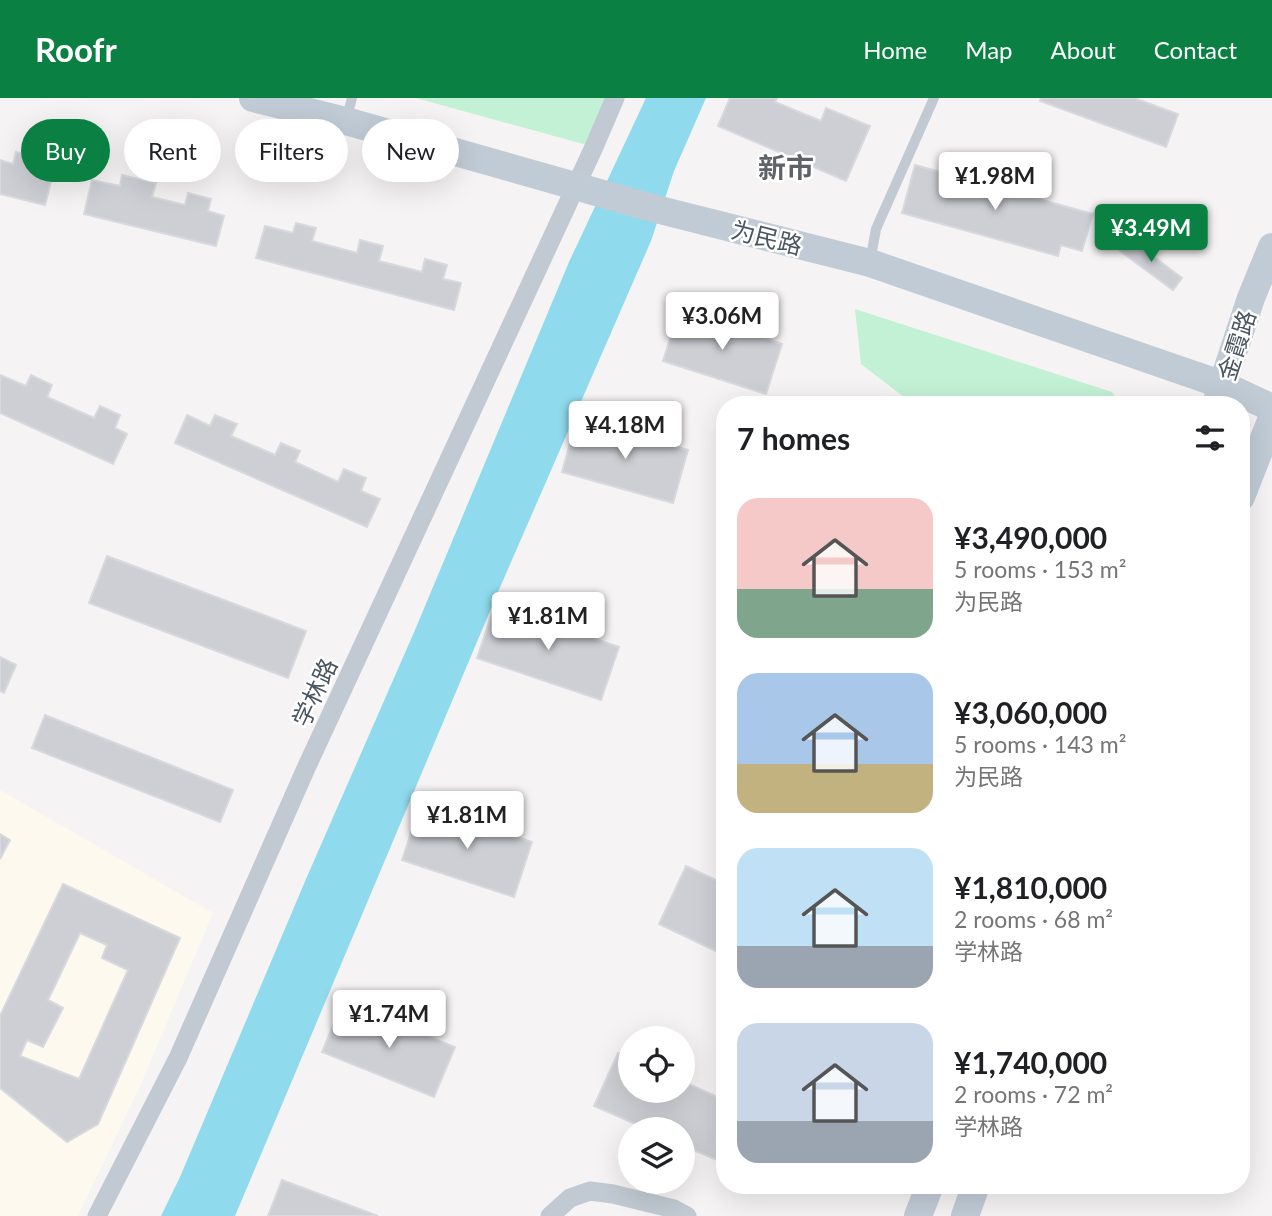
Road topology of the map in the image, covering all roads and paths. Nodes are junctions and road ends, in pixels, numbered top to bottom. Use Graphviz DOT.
graph roads {
  1 [pos="253,98"];
  2 [pos="615,98"];
  3 [pos="934,98"];
  4 [pos="349,110"];
  5 [pos="585,190"];
  6 [pos="1272,247"];
  7 [pos="870,263"];
  8 [pos="1219,395"];
  9 [pos="1250,403"];
  10 [pos="1272,408"];
  11 [pos="1272,418"];
  12 [pos="1250,474"];
  13 [pos="927,1194"];
  14 [pos="973,1194"];
  15 [pos="97,1216"];
  16 [pos="550,1216"];
  17 [pos="688,1216"];
  18 [pos="918,1216"];
  19 [pos="965,1216"];
  1 -- 4 [label="street, 为民路"];
  2 -- 5 [label="street, 学林路"];
  3 -- 7 [label="lane"];
  4 -- 5 [label="street, 为民路"];
  5 -- 7 [label="street, 为民路"];
  5 -- 15 [label="street, 学林路"];
  6 -- 8 [label="street, 金霞路"];
  7 -- 8 [label="street, 为民路"];
  9 -- 10 [label="street, 为民路"];
  11 -- 12 [label="street"];
  13 -- 18 [label="street"];
  14 -- 19 [label="street"];
  16 -- 17 [label="street"];
}
